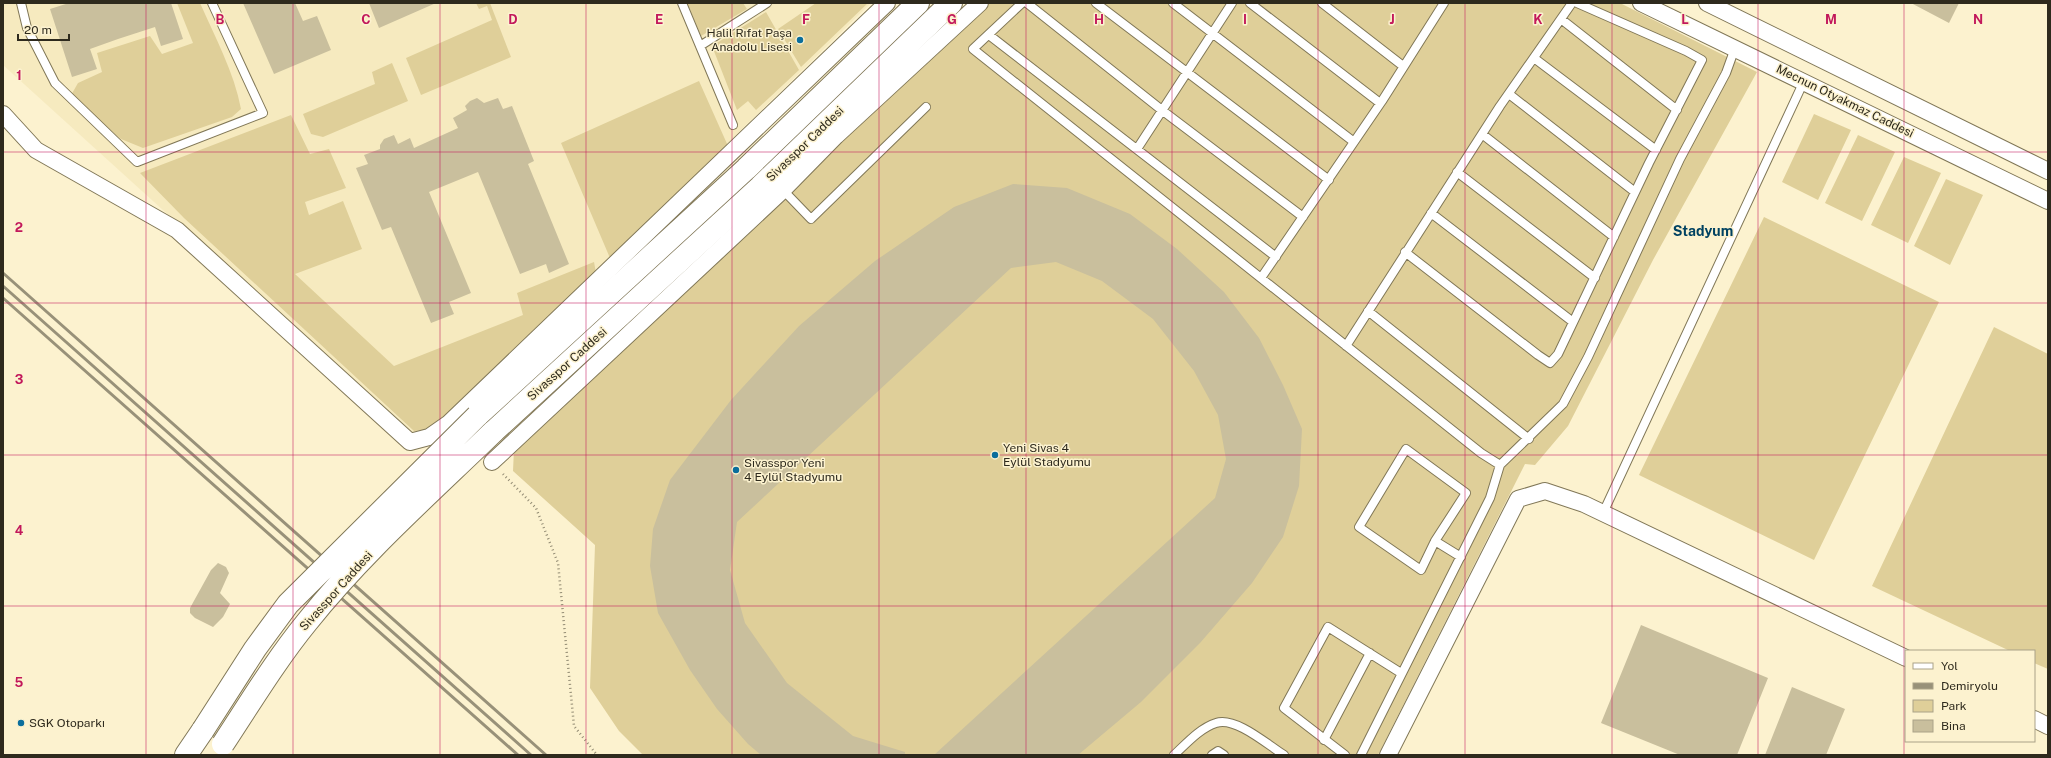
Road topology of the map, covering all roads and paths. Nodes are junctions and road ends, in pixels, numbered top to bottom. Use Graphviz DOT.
graph roads {
  1 [pos="22,3"];
  2 [pos="212,3"];
  3 [pos="682,3"];
  4 [pos="767,3"];
  5 [pos="887,3"];
  6 [pos="918,3"];
  7 [pos="951,3"];
  8 [pos="980,3"];
  9 [pos="1022,3"];
  10 [pos="1027,3"];
  11 [pos="1096,3"];
  12 [pos="1173,3"];
  13 [pos="1232,3"];
  14 [pos="1250,3"];
  15 [pos="1322,3"];
  16 [pos="1444,3"];
  17 [pos="1572,3"];
  18 [pos="1577,3"];
  19 [pos="1641,3"];
  20 [pos="1707,3"];
  21 [pos="1561,19"];
  22 [pos="1213,34"];
  23 [pos="989,35"];
  24 [pos="700,46"];
  25 [pos="1735,48"];
  26 [pos="1534,58"];
  27 [pos="1404,66"];
  28 [pos="1188,72"];
  29 [pos="1804,81"];
  30 [pos="1509,94"];
  31 [pos="1380,103"];
  32 [pos="926,108"];
  33 [pos="1677,110"];
  34 [pos="1163,111"];
  35 [pos="3,114"];
  36 [pos="733,125"];
  37 [pos="1482,134"];
  38 [pos="1354,142"];
  39 [pos="1137,149"];
  40 [pos="1656,150"];
  41 [pos="2048,171"];
  42 [pos="1457,172"];
  43 [pos="1328,180"];
  44 [pos="783,190"];
  45 [pos="1635,192"];
  46 [pos="2048,201"];
  47 [pos="1431,213"];
  48 [pos="1303,217"];
  49 [pos="1614,237"];
  50 [pos="1405,252"];
  51 [pos="1276,257"];
  52 [pos="1262,278"];
  53 [pos="1594,278"];
  54 [pos="1368,311"];
  55 [pos="1573,322"];
  56 [pos="1346,346"];
  57 [pos="1529,439"];
  58 [pos="492,462"];
  59 [pos="1500,465"];
  60 [pos="1603,513"];
  61 [pos="1435,541"];
  62 [pos="1461,558"];
  63 [pos="1370,653"];
  64 [pos="1905,658"];
  65 [pos="1401,673"];
  66 [pos="2035,720"];
  67 [pos="2048,726"];
  68 [pos="1324,740"];
  69 [pos="220,750"];
  70 [pos="186,755"];
  71 [pos="597,755"];
  72 [pos="1174,755"];
  73 [pos="1212,755"];
  74 [pos="1224,755"];
  75 [pos="1284,755"];
  76 [pos="1345,755"];
  77 [pos="1361,755"];
  78 [pos="1388,755"];
  1 -- 2 [label="lane"];
  3 -- 24 [label="lane"];
  4 -- 24 [label="lane"];
  5 -- 35 [label="street"];
  6 -- 70 [label="street, Sivasspor Caddesi, bridge"];
  7 -- 69 [label="street, Sivasspor Caddesi, bridge"];
  8 -- 44 [label="street"];
  9 -- 23 [label="lane"];
  10 -- 34 [label="lane"];
  11 -- 28 [label="lane"];
  12 -- 22 [label="lane"];
  13 -- 22 [label="lane"];
  14 -- 31 [label="lane"];
  15 -- 27 [label="lane"];
  16 -- 27 [label="lane"];
  17 -- 21 [label="lane"];
  18 -- 33 [label="lane"];
  19 -- 25 [label="street, Mecnun Otyakmaz Caddesi"];
  20 -- 41 [label="street"];
  21 -- 26 [label="lane"];
  21 -- 33 [label="lane"];
  22 -- 28 [label="lane"];
  22 -- 38 [label="lane"];
  23 -- 39 [label="lane"];
  23 -- 52 [label="lane"];
  24 -- 36 [label="lane"];
  25 -- 29 [label="street, Mecnun Otyakmaz Caddesi"];
  25 -- 57 [label="lane"];
  26 -- 30 [label="lane"];
  26 -- 40 [label="lane"];
  27 -- 31 [label="lane"];
  28 -- 34 [label="lane"];
  28 -- 43 [label="lane"];
  29 -- 46 [label="street, Mecnun Otyakmaz Caddesi"];
  29 -- 60 [label="lane"];
  30 -- 37 [label="lane"];
  30 -- 45 [label="lane"];
  31 -- 38 [label="lane"];
  32 -- 44 [label="lane"];
  33 -- 40 [label="lane"];
  34 -- 39 [label="lane"];
  34 -- 48 [label="lane"];
  37 -- 42 [label="lane"];
  37 -- 49 [label="lane"];
  38 -- 43 [label="lane"];
  39 -- 51 [label="lane"];
  40 -- 45 [label="lane"];
  42 -- 47 [label="lane"];
  42 -- 53 [label="lane"];
  43 -- 48 [label="lane"];
  44 -- 58 [label="street"];
  45 -- 49 [label="lane"];
  47 -- 50 [label="lane"];
  47 -- 55 [label="lane"];
  48 -- 51 [label="lane"];
  49 -- 53 [label="lane"];
  50 -- 54 [label="lane"];
  50 -- 55 [label="lane"];
  51 -- 52 [label="lane"];
  52 -- 56 [label="lane"];
  53 -- 55 [label="lane"];
  54 -- 56 [label="lane"];
  54 -- 57 [label="lane"];
  56 -- 59 [label="lane"];
  57 -- 59 [label="lane"];
  58 -- 71 [label="path"];
  59 -- 62 [label="lane"];
  60 -- 64 [label="street"];
  60 -- 78 [label="street"];
  61 -- 61 [label="lane"];
  61 -- 62 [label="lane"];
  62 -- 65 [label="lane"];
  63 -- 65 [label="lane"];
  63 -- 68 [label="lane"];
  63 -- 68 [label="lane"];
  65 -- 77 [label="lane"];
  66 -- 67 [label="street"];
  68 -- 76 [label="lane"];
  72 -- 75 [label="lane"];
  73 -- 74 [label="lane"];
}
